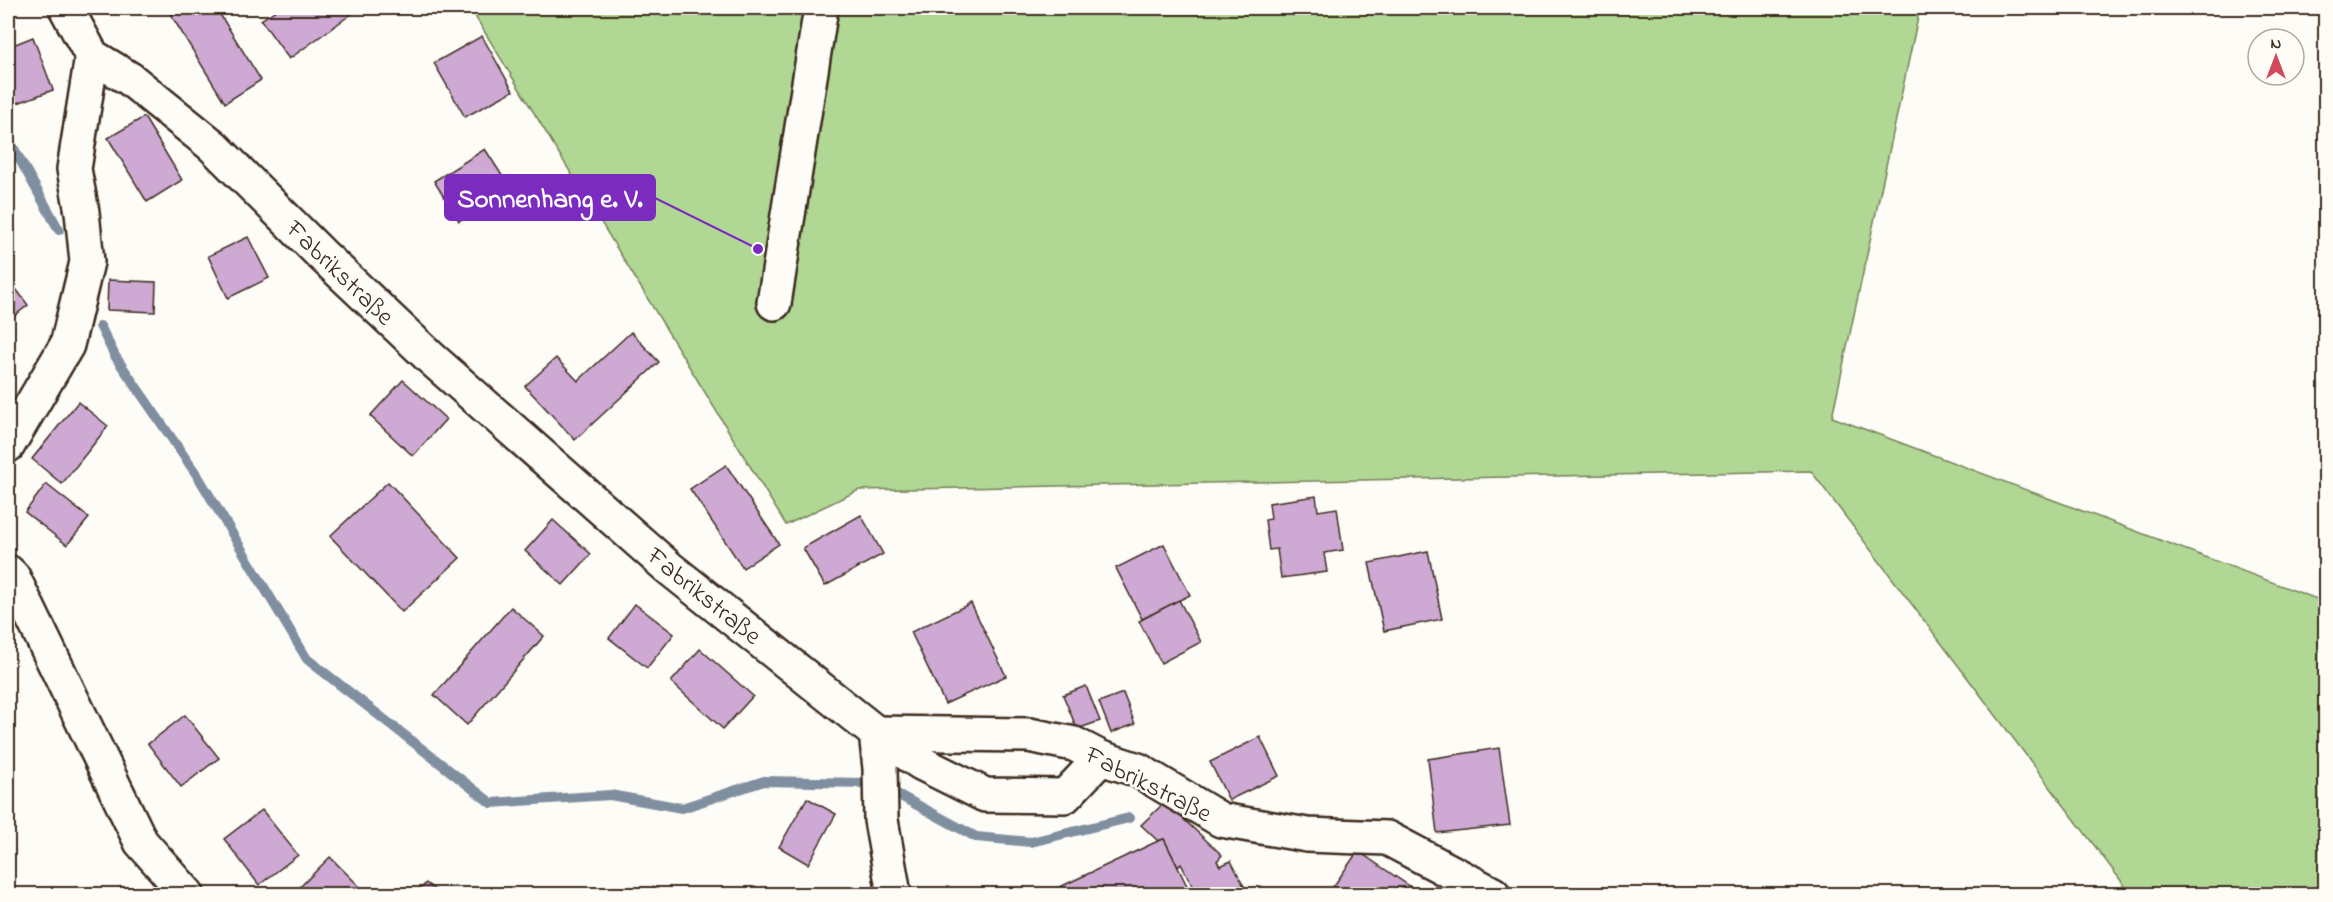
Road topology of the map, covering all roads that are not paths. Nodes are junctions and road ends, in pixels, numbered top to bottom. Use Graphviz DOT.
graph roads {
  1 [pos="66,8"];
  2 [pos="821,8"];
  3 [pos="92,56"];
  4 [pos="774,303"];
  5 [pos="8,445"];
  6 [pos="8,572"];
  7 [pos="876,733"];
  8 [pos="1101,758"];
  9 [pos="187,894"];
  10 [pos="894,894"];
  11 [pos="1493,894"];
  1 -- 3 [label="street"];
  2 -- 4 [label="street"];
  3 -- 5 [label="street"];
  3 -- 7 [label="street, Fabrikstraße"];
  6 -- 9 [label="street"];
  7 -- 8 [label="street, Fabrikstraße"];
  7 -- 8 [label="street"];
  7 -- 10 [label="street"];
  8 -- 11 [label="street, Fabrikstraße"];
}
